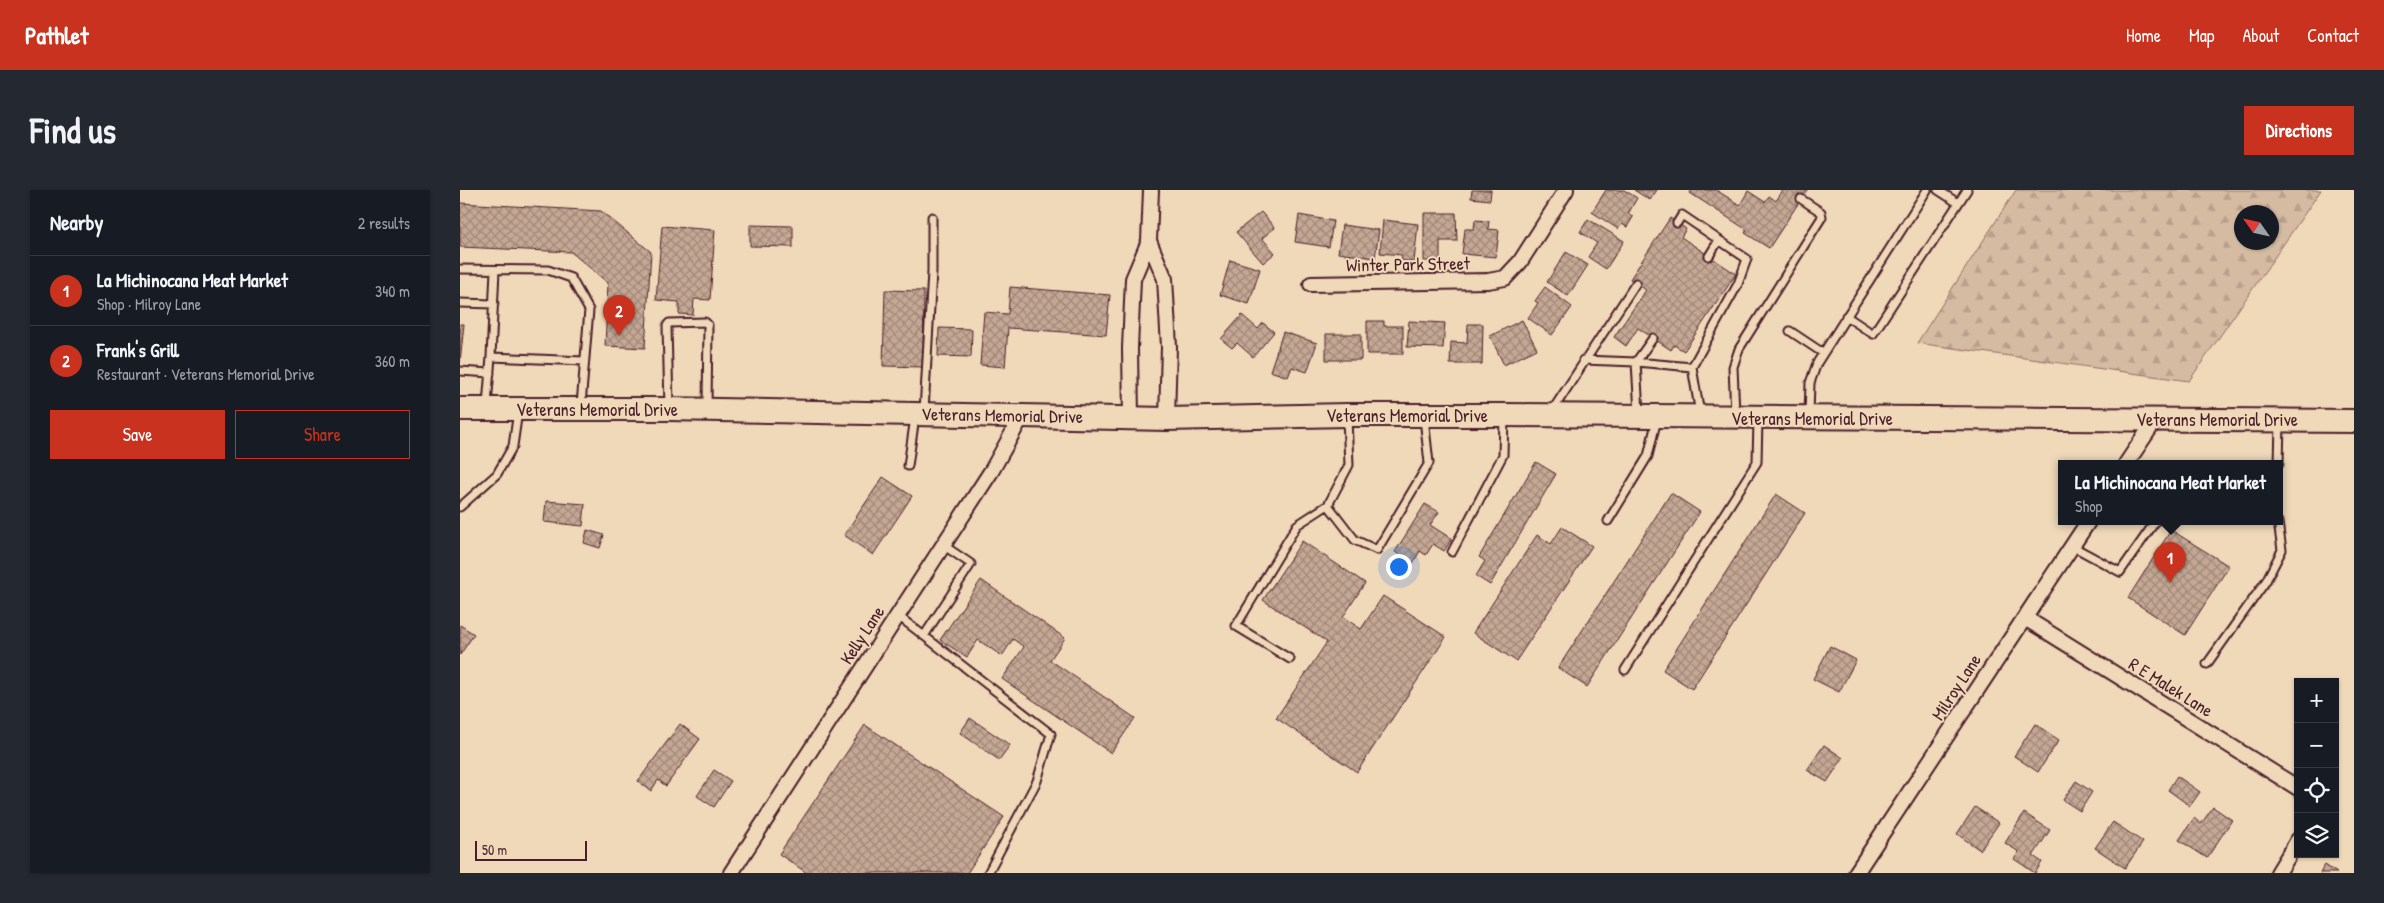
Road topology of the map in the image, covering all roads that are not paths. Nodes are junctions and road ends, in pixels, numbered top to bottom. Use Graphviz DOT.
graph roads {
  1 [pos="1150,190"];
  2 [pos="1566,190"];
  3 [pos="1927,190"];
  4 [pos="1938,190"];
  5 [pos="1967,190"];
  6 [pos="1801,199"];
  7 [pos="1958,203"];
  8 [pos="932,217"];
  9 [pos="1677,222"];
  10 [pos="1719,240"];
  11 [pos="1149,241"];
  12 [pos="1709,256"];
  13 [pos="460,269"];
  14 [pos="495,270"];
  15 [pos="1636,282"];
  16 [pos="1311,284"];
  17 [pos="460,304"];
  18 [pos="494,304"];
  19 [pos="1846,316"];
  20 [pos="1790,331"];
  21 [pos="1653,338"];
  22 [pos="1823,353"];
  23 [pos="491,357"];
  24 [pos="1583,360"];
  25 [pos="584,361"];
  26 [pos="1636,362"];
  27 [pos="1692,367"];
  28 [pos="460,371"];
  29 [pos="490,373"];
  30 [pos="460,409"];
  31 [pos="487,409"];
  32 [pos="518,409"];
  33 [pos="580,409"];
  34 [pos="669,409"];
  35 [pos="707,410"];
  36 [pos="920,414"];
  37 [pos="1347,415"];
  38 [pos="1504,415"];
  39 [pos="1022,416"];
  40 [pos="1423,416"];
  41 [pos="1549,416"];
  42 [pos="1648,417"];
  43 [pos="1701,417"];
  44 [pos="1747,417"];
  45 [pos="1809,417"];
  46 [pos="1130,418"];
  47 [pos="1167,419"];
  48 [pos="2156,419"];
  49 [pos="2280,420"];
  50 [pos="2354,421"];
  51 [pos="2129,460"];
  52 [pos="2279,460"];
  53 [pos="908,466"];
  54 [pos="1328,505"];
  55 [pos="460,507"];
  56 [pos="1608,521"];
  57 [pos="2086,525"];
  58 [pos="2153,525"];
  59 [pos="2278,525"];
  60 [pos="943,544"];
  61 [pos="2072,546"];
  62 [pos="1452,552"];
  63 [pos="897,615"];
  64 [pos="2025,618"];
  65 [pos="924,636"];
  66 [pos="1290,659"];
  67 [pos="2207,664"];
  68 [pos="1625,670"];
  69 [pos="2294,786"];
  70 [pos="2294,847"];
  71 [pos="1861,871"];
  72 [pos="732,873"];
  73 [pos="988,873"];
  74 [pos="2278,873"];
  1 -- 11 [label="street"];
  2 -- 16 [label="street, Winter Park Street"];
  3 -- 19 [label="lane"];
  4 -- 7 [label="lane"];
  5 -- 7 [label="lane"];
  6 -- 44 [label="lane"];
  7 -- 19 [label="lane"];
  8 -- 36 [label="lane"];
  9 -- 10 [label="lane"];
  10 -- 12 [label="lane"];
  10 -- 27 [label="lane"];
  11 -- 46 [label="street"];
  11 -- 47 [label="street"];
  13 -- 14 [label="lane"];
  14 -- 18 [label="lane"];
  14 -- 25 [label="lane"];
  15 -- 24 [label="lane"];
  17 -- 18 [label="lane"];
  18 -- 23 [label="lane"];
  19 -- 22 [label="lane"];
  20 -- 22 [label="lane"];
  21 -- 26 [label="lane"];
  22 -- 45 [label="lane"];
  23 -- 25 [label="lane"];
  23 -- 29 [label="lane"];
  24 -- 26 [label="lane"];
  24 -- 41 [label="lane"];
  25 -- 33 [label="lane"];
  26 -- 27 [label="lane"];
  26 -- 42 [label="lane"];
  27 -- 43 [label="lane"];
  28 -- 29 [label="lane"];
  29 -- 31 [label="lane"];
  30 -- 31 [label="main road, Veterans Memorial Drive"];
  31 -- 32 [label="main road, Veterans Memorial Drive"];
  32 -- 33 [label="main road, Veterans Memorial Drive"];
  32 -- 55 [label="lane"];
  33 -- 34 [label="main road, Veterans Memorial Drive"];
  34 -- 35 [label="main road, Veterans Memorial Drive"];
  34 -- 35 [label="lane"];
  35 -- 36 [label="main road, Veterans Memorial Drive"];
  36 -- 39 [label="main road, Veterans Memorial Drive"];
  36 -- 53 [label="lane"];
  37 -- 40 [label="main road, Veterans Memorial Drive"];
  37 -- 47 [label="main road, Veterans Memorial Drive"];
  37 -- 54 [label="lane"];
  38 -- 40 [label="main road, Veterans Memorial Drive"];
  38 -- 41 [label="main road, Veterans Memorial Drive"];
  38 -- 62 [label="lane"];
  39 -- 46 [label="main road, Veterans Memorial Drive"];
  39 -- 60 [label="street, Kelly Lane"];
  40 -- 54 [label="lane"];
  41 -- 42 [label="main road, Veterans Memorial Drive"];
  42 -- 43 [label="main road, Veterans Memorial Drive"];
  42 -- 56 [label="lane"];
  43 -- 44 [label="main road, Veterans Memorial Drive"];
  44 -- 45 [label="main road, Veterans Memorial Drive"];
  44 -- 68 [label="lane"];
  45 -- 48 [label="main road, Veterans Memorial Drive"];
  46 -- 47 [label="main road, Veterans Memorial Drive"];
  48 -- 49 [label="main road, Veterans Memorial Drive"];
  48 -- 51 [label="street"];
  49 -- 50 [label="main road, Veterans Memorial Drive"];
  49 -- 52 [label="lane"];
  54 -- 66 [label="lane"];
  57 -- 61 [label="street, Milroy Lane"];
  58 -- 61 [label="lane"];
  59 -- 67 [label="lane"];
  60 -- 63 [label="street, Kelly Lane"];
  60 -- 65 [label="lane"];
  61 -- 64 [label="street, Milroy Lane"];
  63 -- 65 [label="lane"];
  63 -- 72 [label="street, Kelly Lane"];
  64 -- 69 [label="street, R E Malek Lane"];
  64 -- 71 [label="street, Milroy Lane"];
  65 -- 73 [label="lane"];
  70 -- 74 [label="street"];
}
